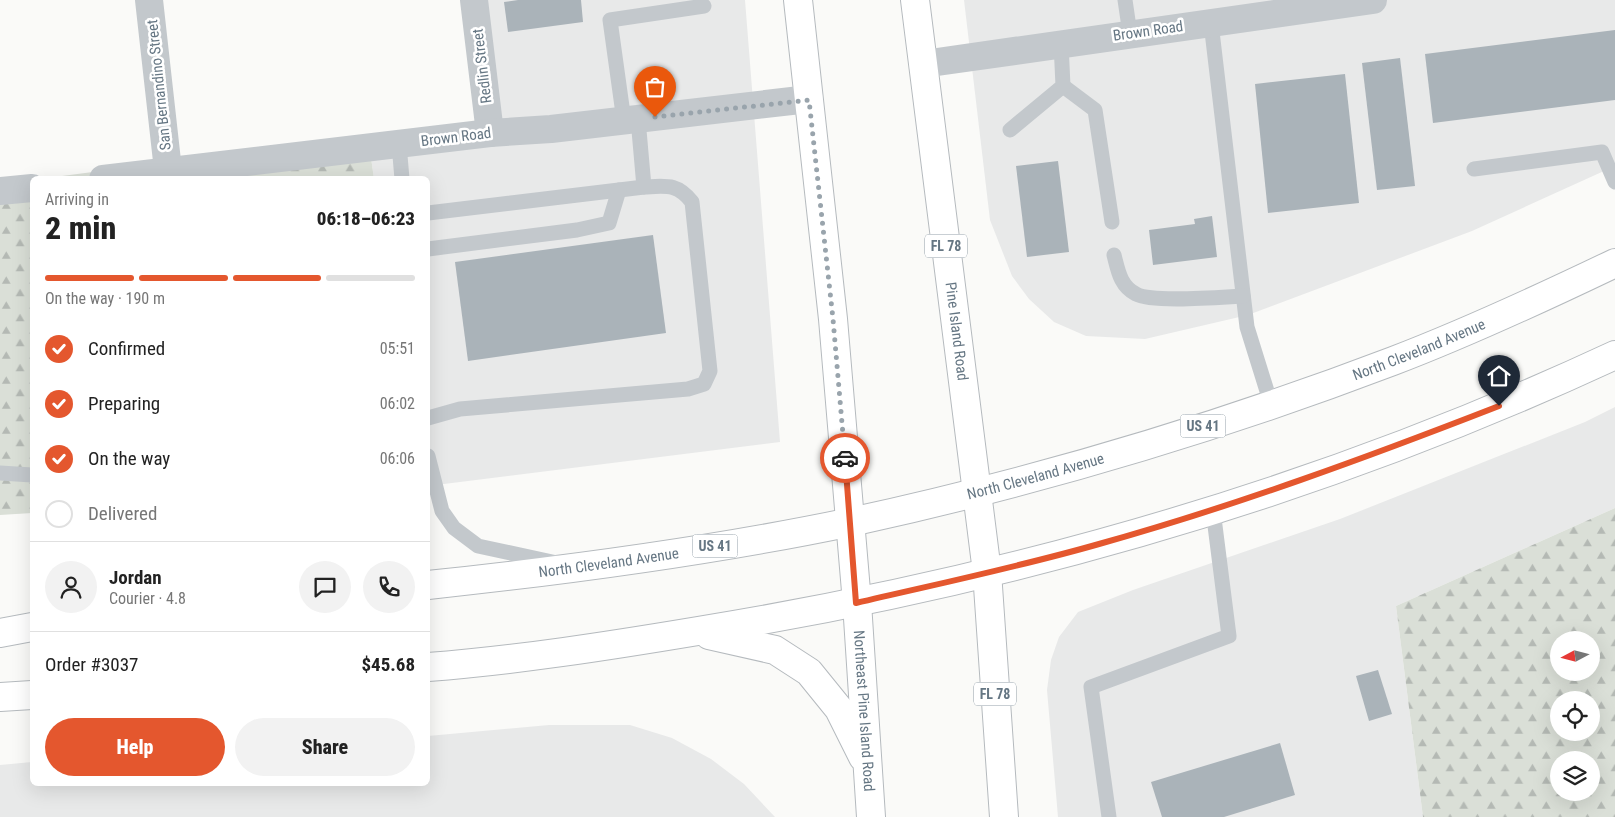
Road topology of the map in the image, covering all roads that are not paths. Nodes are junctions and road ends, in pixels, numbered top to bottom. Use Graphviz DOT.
graph roads {
  1 [pos="149,0"];
  2 [pos="474,0"];
  3 [pos="798,0"];
  4 [pos="915,0"];
  5 [pos="1125,0"];
  6 [pos="1373,0"];
  7 [pos="1318,4"];
  8 [pos="704,6"];
  9 [pos="1211,23"];
  10 [pos="1130,34"];
  11 [pos="1062,43"];
  12 [pos="923,64"];
  13 [pos="1063,86"];
  14 [pos="809,100"];
  15 [pos="631,120"];
  16 [pos="1010,130"];
  17 [pos="490,133"];
  18 [pos="399,144"];
  19 [pos="1608,149"];
  20 [pos="1474,169"];
  21 [pos="168,174"];
  22 [pos="142,176"];
  23 [pos="402,176"];
  24 [pos="1615,182"];
  25 [pos="644,186"];
  26 [pos="30,188"];
  27 [pos="619,190"];
  28 [pos="0,191"];
  29 [pos="430,213"];
  30 [pos="1112,222"];
  31 [pos="430,249"];
  32 [pos="1114,256"];
  33 [pos="1615,263"];
  34 [pos="1243,296"];
  35 [pos="1615,355"];
  36 [pos="1271,404"];
  37 [pos="430,417"];
  38 [pos="430,464"];
  39 [pos="0,473"];
  40 [pos="30,475"];
  41 [pos="976,492"];
  42 [pos="1213,510"];
  43 [pos="850,522"];
  44 [pos="578,567"];
  45 [pos="987,572"];
  46 [pos="430,585"];
  47 [pos="856,603"];
  48 [pos="30,612"];
  49 [pos="0,614"];
  50 [pos="30,627"];
  51 [pos="695,631"];
  52 [pos="0,633"];
  53 [pos="430,667"];
  54 [pos="30,694"];
  55 [pos="0,697"];
  56 [pos="868,768"];
  57 [pos="871,817"];
  58 [pos="1004,817"];
  59 [pos="1109,817"];
  1 -- 21 [label="street, San Bernandino Street"];
  2 -- 17 [label="street, Redlin Street"];
  3 -- 14 [label="main road"];
  4 -- 12 [label="main road, Pine Island Road / FL 78"];
  5 -- 10 [label="lane"];
  6 -- 7 [label="street, Brown Road"];
  7 -- 9 [label="street, Brown Road"];
  8 -- 15 [label="lane"];
  9 -- 10 [label="street, Brown Road"];
  9 -- 34 [label="lane"];
  10 -- 11 [label="street, Brown Road"];
  11 -- 12 [label="street, Brown Road"];
  11 -- 13 [label="lane"];
  12 -- 41 [label="main road, Pine Island Road / FL 78"];
  13 -- 16 [label="lane"];
  13 -- 30 [label="lane"];
  14 -- 15 [label="street, Brown Road"];
  14 -- 43 [label="main road"];
  15 -- 17 [label="street, Brown Road"];
  15 -- 25 [label="lane"];
  17 -- 18 [label="street, Brown Road"];
  18 -- 21 [label="street, Brown Road"];
  18 -- 23 [label="lane"];
  19 -- 20 [label="lane"];
  19 -- 24 [label="lane"];
  21 -- 22 [label="street, Brown Road"];
  25 -- 27 [label="lane"];
  25 -- 37 [label="lane"];
  26 -- 28 [label="street"];
  27 -- 29 [label="lane"];
  27 -- 31 [label="lane"];
  32 -- 34 [label="lane"];
  33 -- 36 [label="main road, North Cleveland Avenue / US 41"];
  34 -- 36 [label="lane"];
  35 -- 42 [label="main road"];
  36 -- 41 [label="main road, North Cleveland Avenue / US 41"];
  38 -- 44 [label="lane"];
  39 -- 40 [label="lane"];
  41 -- 43 [label="main road, North Cleveland Avenue / US 41"];
  41 -- 45 [label="main road, Pine Island Road / FL 78"];
  42 -- 45 [label="main road"];
  42 -- 59 [label="lane"];
  43 -- 44 [label="main road, North Cleveland Avenue / US 41"];
  43 -- 47 [label="main road"];
  44 -- 46 [label="main road, North Cleveland Avenue / US 41"];
  45 -- 47 [label="main road"];
  45 -- 58 [label="main road, FL 78"];
  47 -- 51 [label="main road"];
  47 -- 56 [label="main road, Northeast Pine Island Road"];
  48 -- 49 [label="main road"];
  50 -- 52 [label="main road"];
  51 -- 53 [label="main road"];
  51 -- 56 [label="main road"];
  54 -- 55 [label="main road"];
  56 -- 57 [label="main road, Northeast Pine Island Road"];
}
